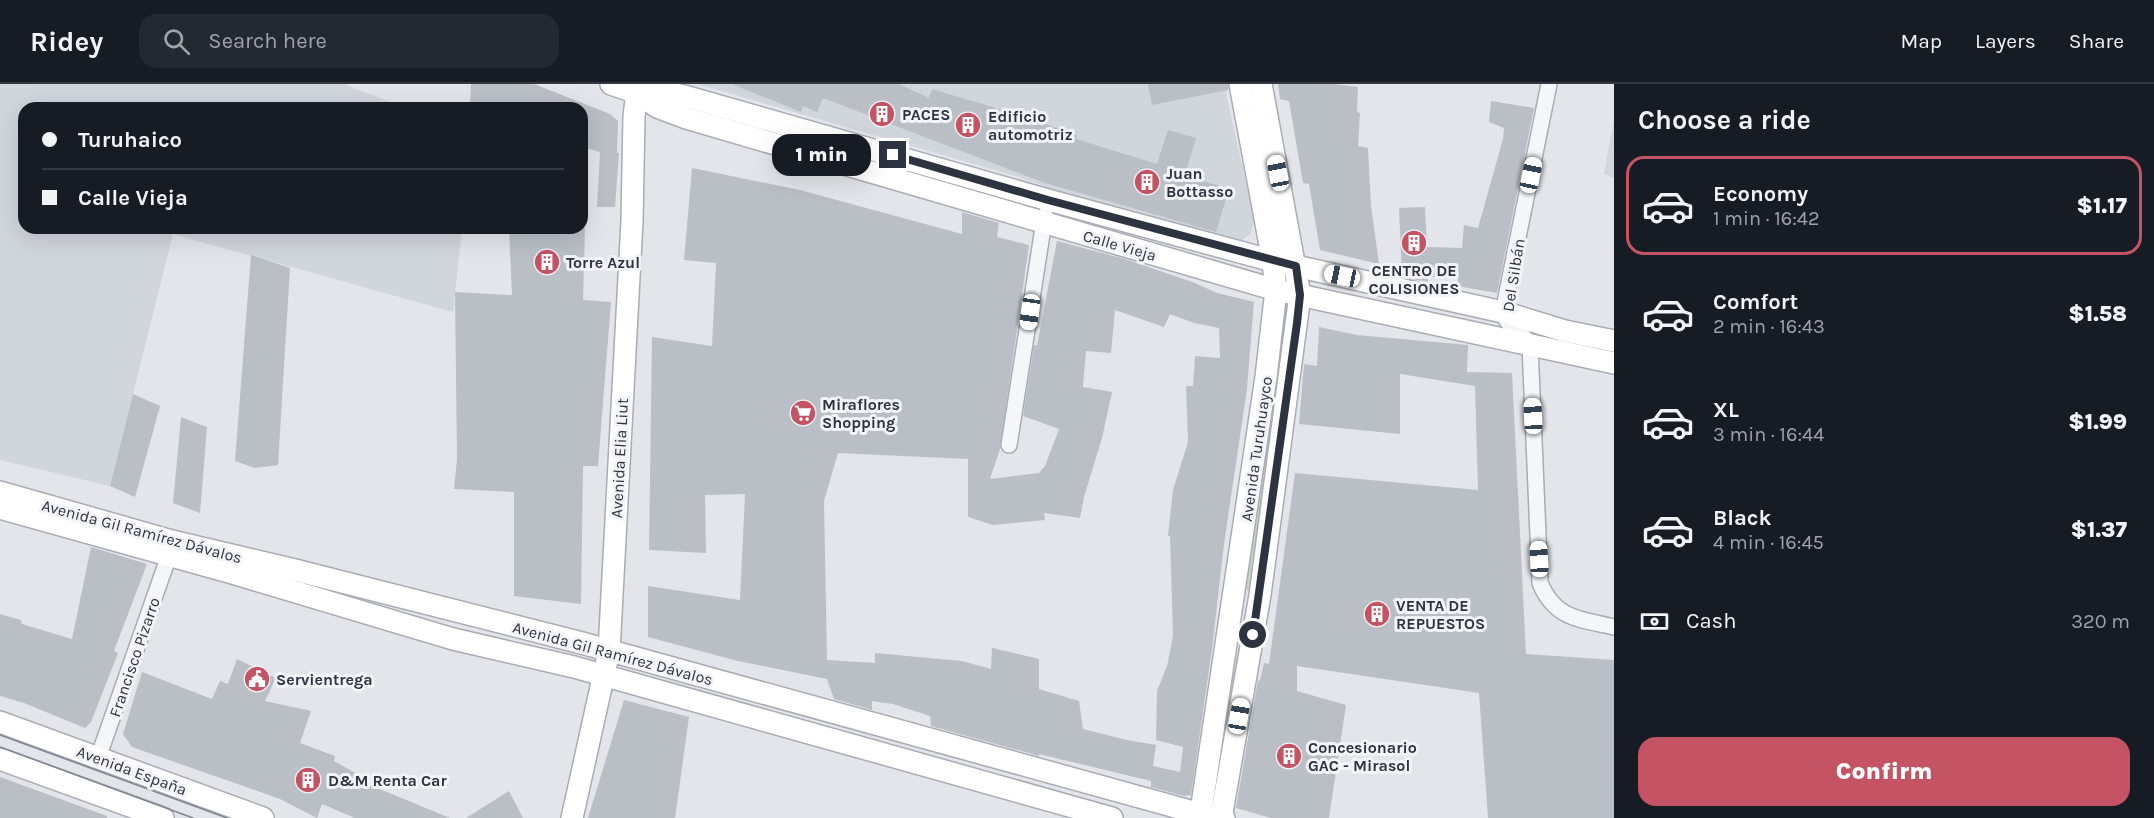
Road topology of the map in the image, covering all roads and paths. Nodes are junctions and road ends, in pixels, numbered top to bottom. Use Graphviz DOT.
graph roads {
  1 [pos="611,84"];
  2 [pos="1240,84"];
  3 [pos="1262,84"];
  4 [pos="1549,84"];
  5 [pos="637,93"];
  6 [pos="865,147"];
  7 [pos="861,169"];
  8 [pos="968,177"];
  9 [pos="962,199"];
  10 [pos="1048,200"];
  11 [pos="1044,223"];
  12 [pos="1273,261"];
  13 [pos="1296,266"];
  14 [pos="1276,290"];
  15 [pos="1300,295"];
  16 [pos="1503,312"];
  17 [pos="1614,341"];
  18 [pos="1530,345"];
  19 [pos="1614,363"];
  20 [pos="1010,446"];
  21 [pos="0,492"];
  22 [pos="0,508"];
  23 [pos="172,549"];
  24 [pos="1234,591"];
  25 [pos="1260,595"];
  26 [pos="1614,627"];
  27 [pos="609,651"];
  28 [pos="605,676"];
  29 [pos="0,722"];
  30 [pos="98,758"];
  31 [pos="0,759"];
  32 [pos="1214,817"];
  33 [pos="163,818"];
  34 [pos="263,818"];
  35 [pos="572,818"];
  36 [pos="1112,818"];
  1 -- 5 [label="main road, Calle Vieja"];
  2 -- 12 [label="main road, Avenida Turuhuayco"];
  3 -- 13 [label="main road"];
  4 -- 16 [label="street, Del Silbán"];
  5 -- 6 [label="main road, Calle Vieja"];
  5 -- 7 [label="main road, Calle Vieja"];
  5 -- 27 [label="main road, Avenida Elia Liut"];
  6 -- 7 [label="street"];
  6 -- 8 [label="main road, Calle Vieja"];
  7 -- 9 [label="main road, Calle Vieja"];
  8 -- 9 [label="street"];
  8 -- 10 [label="main road, Calle Vieja"];
  9 -- 11 [label="main road, Calle Vieja"];
  10 -- 11 [label="street"];
  10 -- 12 [label="main road, Calle Vieja"];
  11 -- 14 [label="main road, Calle Vieja"];
  11 -- 20 [label="street"];
  12 -- 13 [label="main road, Calle Vieja"];
  12 -- 14 [label="main road, Avenida Turuhuayco"];
  13 -- 15 [label="main road"];
  13 -- 16 [label="main road, Calle Vieja"];
  14 -- 15 [label="main road, Calle Vieja"];
  14 -- 24 [label="main road, Avenida Turuhuayco"];
  15 -- 18 [label="main road, Calle Vieja"];
  15 -- 25 [label="main road"];
  16 -- 17 [label="main road, Calle Vieja"];
  16 -- 18 [label="street, Del Silbán"];
  18 -- 19 [label="main road, Calle Vieja"];
  18 -- 26 [label="street"];
  21 -- 23 [label="main road, Avenida Gil Ramírez Dávalos"];
  22 -- 23 [label="main road, Avenida Gil Ramírez Dávalos"];
  23 -- 27 [label="main road, Avenida Gil Ramírez Dávalos"];
  23 -- 28 [label="main road, Avenida Gil Ramírez Dávalos"];
  23 -- 30 [label="street, Francisco Pizarro"];
  24 -- 25 [label="main road"];
  24 -- 32 [label="main road, Avenida Turuhuayco"];
  25 -- 32 [label="main road"];
  27 -- 28 [label="main road, Avenida Elia Liut"];
  27 -- 32 [label="main road, Avenida Gil Ramírez Dávalos"];
  28 -- 35 [label="main road, Avenida Elia Liut"];
  28 -- 36 [label="main road, Avenida Gil Ramírez Dávalos"];
  29 -- 30 [label="main road, Avenida España"];
  30 -- 34 [label="main road, Avenida España"];
  31 -- 33 [label="main road"];
}
